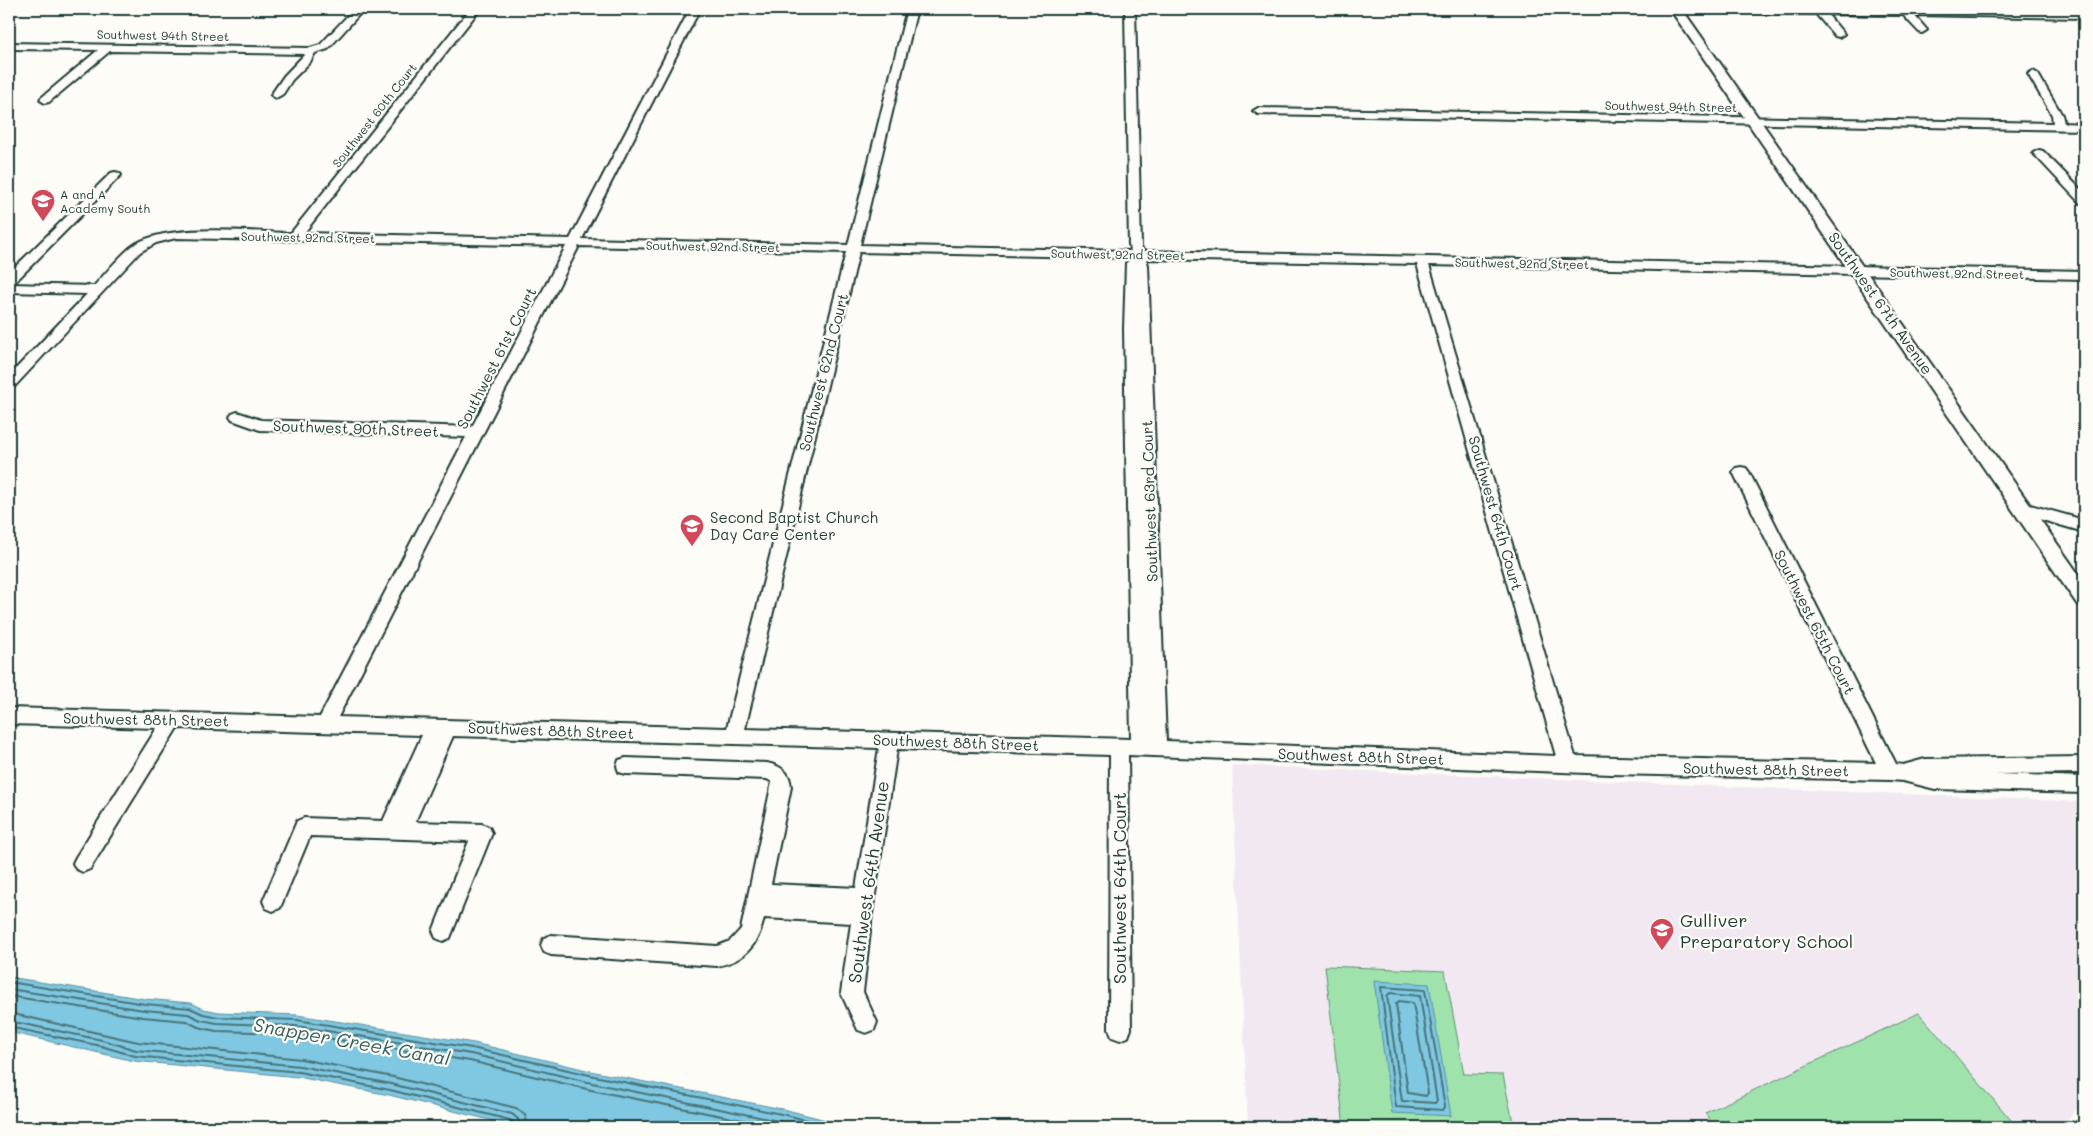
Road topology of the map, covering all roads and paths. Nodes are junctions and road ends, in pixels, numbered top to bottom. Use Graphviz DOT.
graph roads {
  1 [pos="359,9"];
  2 [pos="475,9"];
  3 [pos="695,9"];
  4 [pos="912,9"];
  5 [pos="1130,9"];
  6 [pos="1676,9"];
  7 [pos="1713,9"];
  8 [pos="1818,10"];
  9 [pos="1902,11"];
  10 [pos="2084,15"];
  11 [pos="1922,30"];
  12 [pos="1839,34"];
  13 [pos="9,46"];
  14 [pos="107,48"];
  15 [pos="314,51"];
  16 [pos="2033,74"];
  17 [pos="276,95"];
  18 [pos="45,100"];
  19 [pos="1258,111"];
  20 [pos="1754,121"];
  21 [pos="2062,122"];
  22 [pos="2084,127"];
  23 [pos="2039,152"];
  24 [pos="115,175"];
  25 [pos="2084,200"];
  26 [pos="294,237"];
  27 [pos="574,242"];
  28 [pos="853,248"];
  29 [pos="1137,254"];
  30 [pos="1422,261"];
  31 [pos="1859,271"];
  32 [pos="2084,276"];
  33 [pos="9,280"];
  34 [pos="9,288"];
  35 [pos="97,290"];
  36 [pos="9,384"];
  37 [pos="237,416"];
  38 [pos="476,432"];
  39 [pos="1741,472"];
  40 [pos="2023,509"];
  41 [pos="2084,526"];
  42 [pos="2084,598"];
  43 [pos="9,716"];
  44 [pos="172,720"];
  45 [pos="326,724"];
  46 [pos="442,727"];
  47 [pos="734,736"];
  48 [pos="889,740"];
  49 [pos="1119,747"];
  50 [pos="1148,748"];
  51 [pos="1568,764"];
  52 [pos="2084,765"];
  53 [pos="626,766"];
  54 [pos="1897,772"];
  55 [pos="2084,785"];
  56 [pos="396,830"];
  57 [pos="83,863"];
  58 [pos="759,900"];
  59 [pos="273,901"];
  60 [pos="863,906"];
  61 [pos="443,931"];
  62 [pos="551,945"];
  63 [pos="866,1022"];
  64 [pos="1120,1029"];
  1 -- 15 [label="street"];
  2 -- 26 [label="street, Southwest 60th Court"];
  3 -- 27 [label="street, Southwest 61st Court"];
  4 -- 28 [label="street, Southwest 62nd Court"];
  5 -- 29 [label="street, Southwest 63rd Court"];
  6 -- 20 [label="main road, Southwest 67th Avenue"];
  7 -- 8 [label="street"];
  8 -- 9 [label="street"];
  8 -- 12 [label="street"];
  9 -- 10 [label="street"];
  9 -- 11 [label="street"];
  13 -- 14 [label="street, Southwest 94th Street"];
  14 -- 15 [label="street, Southwest 94th Street"];
  14 -- 18 [label="street"];
  15 -- 17 [label="street"];
  16 -- 21 [label="street"];
  19 -- 20 [label="street, Southwest 94th Street"];
  20 -- 21 [label="street, Southwest 94th Street"];
  20 -- 31 [label="main road, Southwest 67th Avenue"];
  21 -- 22 [label="street, Southwest 94th Street"];
  23 -- 25 [label="street"];
  24 -- 33 [label="street"];
  26 -- 27 [label="street, Southwest 92nd Street"];
  26 -- 35 [label="street, Southwest 92nd Street"];
  27 -- 28 [label="street, Southwest 92nd Street"];
  27 -- 38 [label="street, Southwest 61st Court"];
  28 -- 29 [label="street, Southwest 92nd Street"];
  28 -- 47 [label="street, Southwest 62nd Court"];
  29 -- 30 [label="street, Southwest 92nd Street"];
  29 -- 50 [label="street, Southwest 63rd Court"];
  30 -- 31 [label="street, Southwest 92nd Street"];
  30 -- 51 [label="street, Southwest 64th Court"];
  31 -- 32 [label="street, Southwest 92nd Street"];
  31 -- 40 [label="main road, Southwest 67th Avenue"];
  34 -- 35 [label="street"];
  35 -- 36 [label="street, Southwest 92nd Street"];
  37 -- 38 [label="street, Southwest 90th Street"];
  38 -- 45 [label="street, Southwest 61st Court"];
  39 -- 54 [label="street, Southwest 65th Court"];
  40 -- 41 [label="street"];
  40 -- 42 [label="main road, Southwest 67th Avenue"];
  43 -- 44 [label="street, Southwest 88th Street"];
  44 -- 45 [label="street, Southwest 88th Street"];
  44 -- 57 [label="street"];
  45 -- 46 [label="street, Southwest 88th Street"];
  46 -- 47 [label="street, Southwest 88th Street"];
  46 -- 56 [label="street"];
  47 -- 48 [label="street, Southwest 88th Street"];
  48 -- 49 [label="street, Southwest 88th Street"];
  48 -- 60 [label="street, Southwest 64th Avenue"];
  49 -- 50 [label="street, Southwest 88th Street"];
  49 -- 64 [label="street, Southwest 64th Court"];
  50 -- 51 [label="street, Southwest 88th Street"];
  51 -- 54 [label="street, Southwest 88th Street"];
  52 -- 54 [label="street, Southwest 88th Street"];
  53 -- 58 [label="street"];
  54 -- 55 [label="street, Southwest 88th Street"];
  56 -- 59 [label="street"];
  56 -- 61 [label="street"];
  58 -- 60 [label="street"];
  58 -- 62 [label="street"];
  60 -- 63 [label="street, Southwest 64th Avenue"];
}
